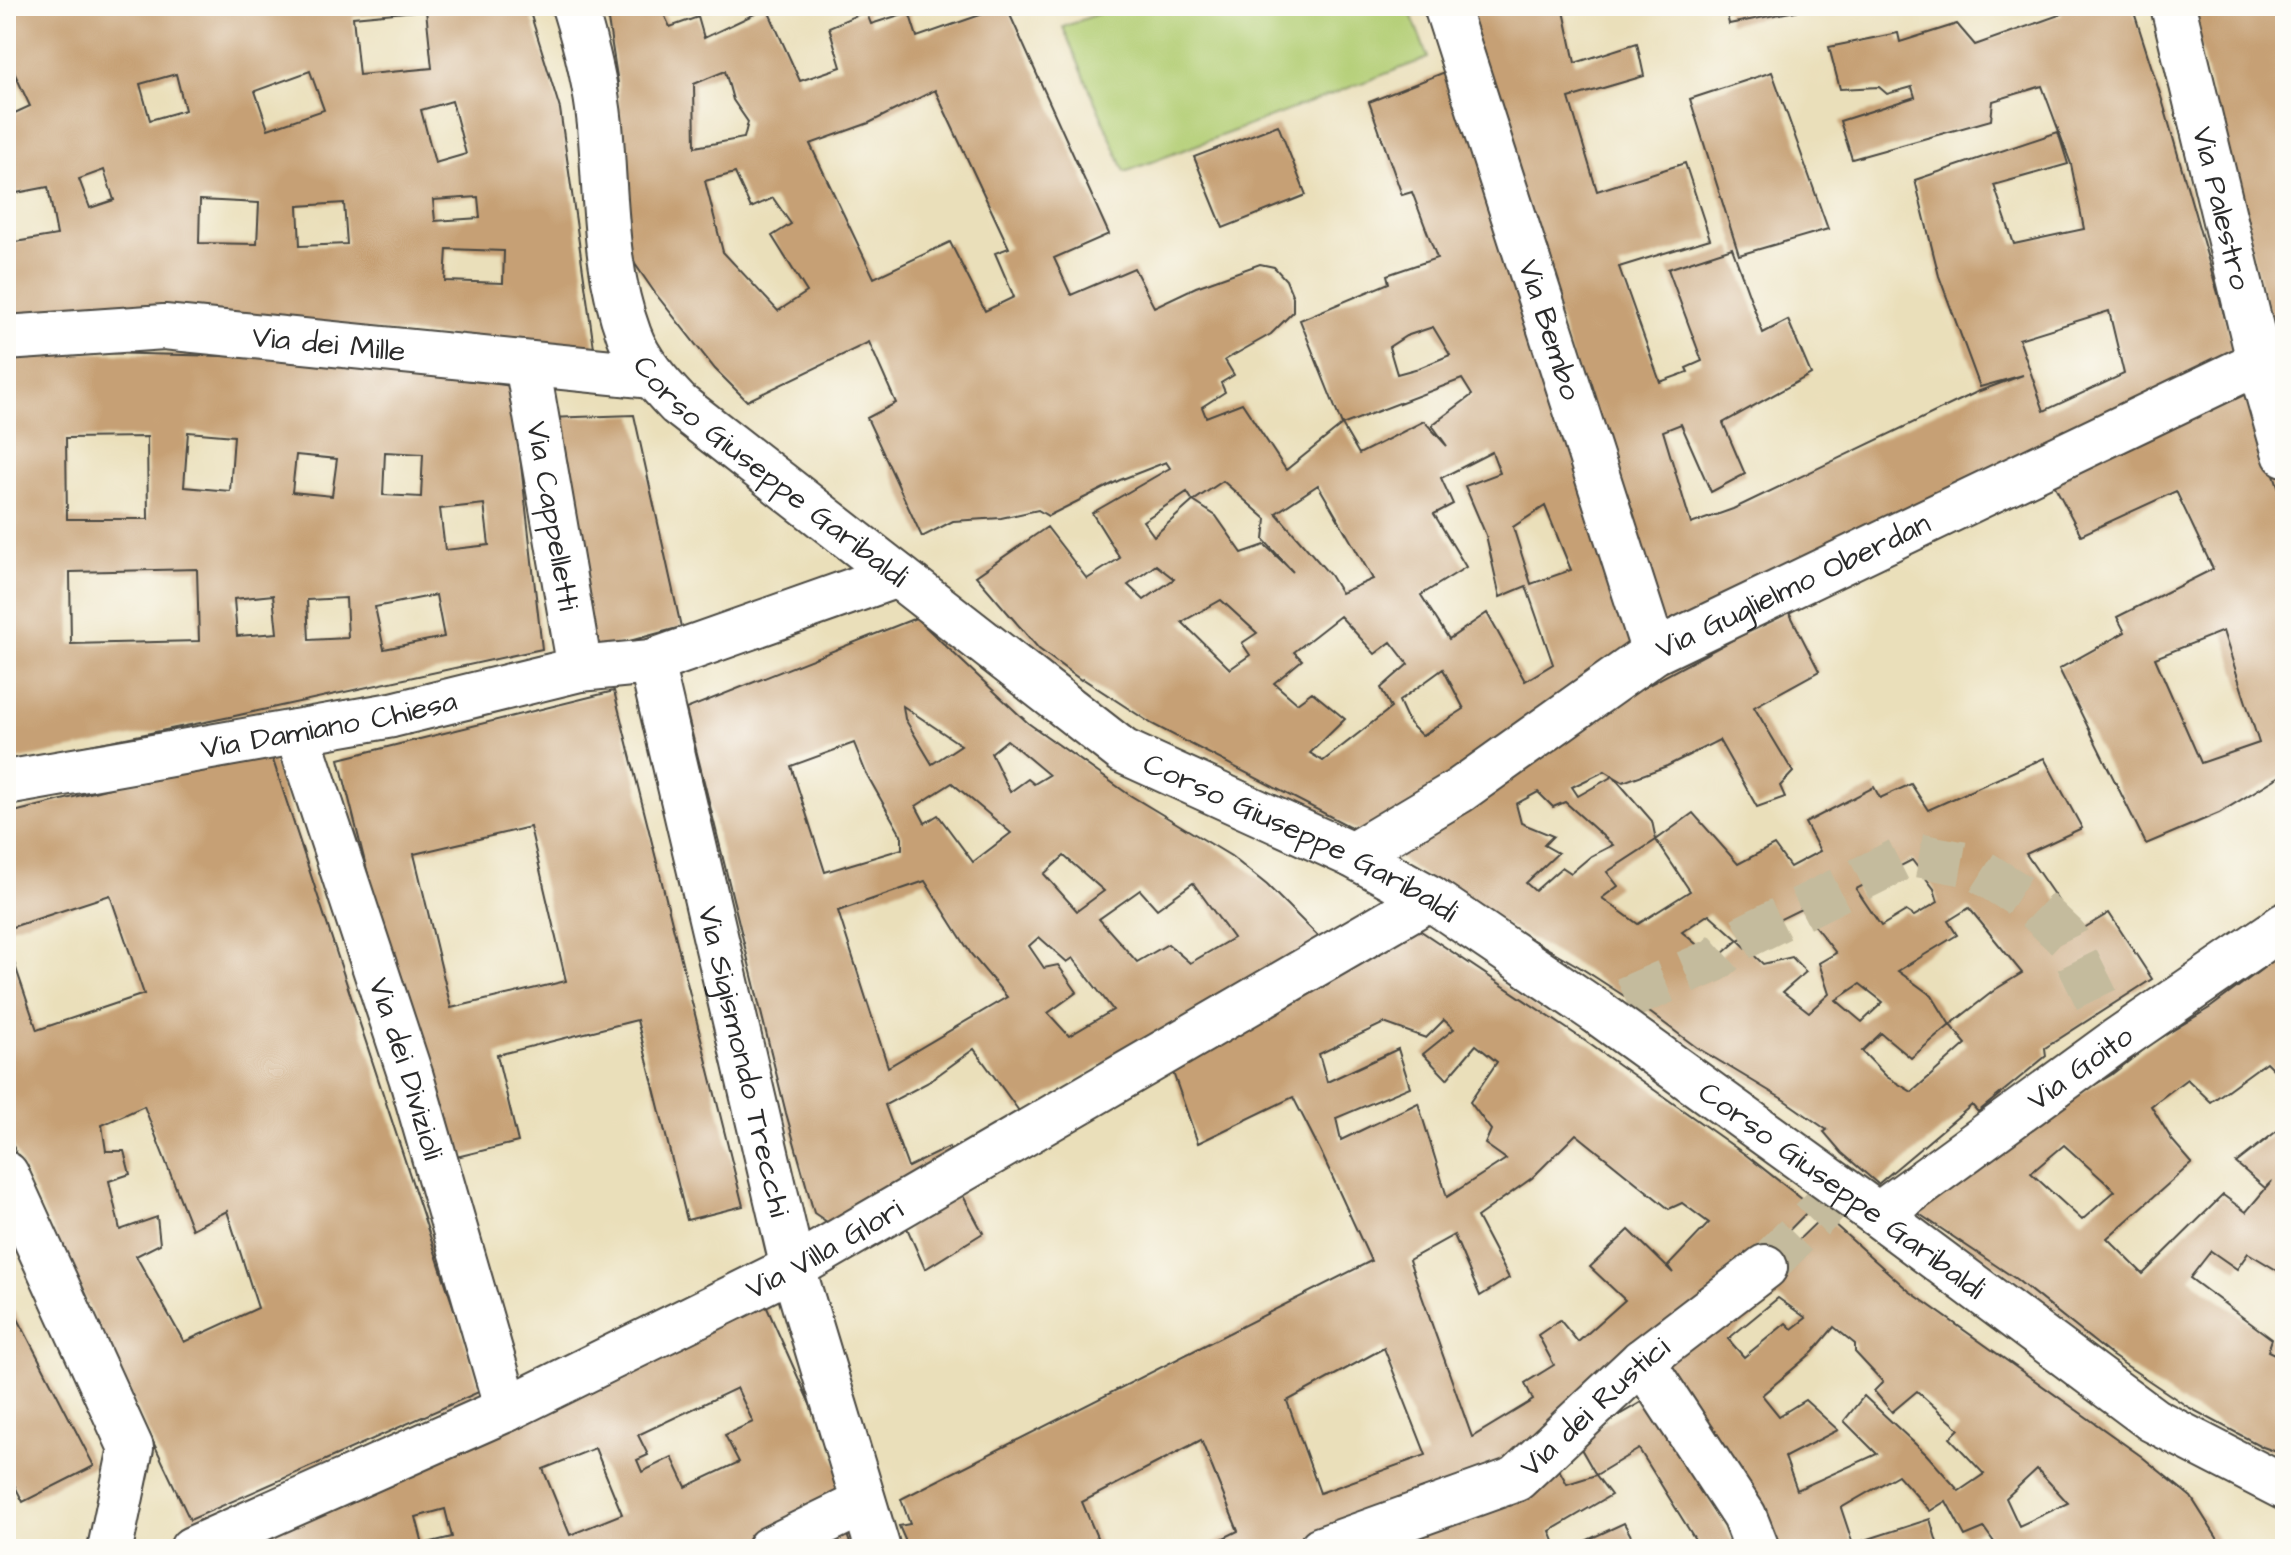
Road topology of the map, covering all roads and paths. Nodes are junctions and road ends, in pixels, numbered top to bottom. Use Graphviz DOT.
graph roads {
  1 [pos="574,6"];
  2 [pos="1446,6"];
  3 [pos="2173,6"];
  4 [pos="6,338"];
  5 [pos="527,364"];
  6 [pos="2262,373"];
  7 [pos="652,376"];
  8 [pos="2285,454"];
  9 [pos="897,575"];
  10 [pos="1654,652"];
  11 [pos="651,662"];
  12 [pos="580,669"];
  13 [pos="297,732"];
  14 [pos="6,783"];
  15 [pos="1352,855"];
  16 [pos="1430,898"];
  17 [pos="2285,925"];
  18 [pos="6,1174"];
  19 [pos="1878,1215"];
  20 [pos="1765,1267"];
  21 [pos="793,1268"];
  22 [pos="1642,1361"];
  23 [pos="507,1409"];
  24 [pos="2285,1488"];
  25 [pos="863,1503"];
  26 [pos="1325,1548"];
  27 [pos="110,1549"];
  28 [pos="192,1549"];
  29 [pos="769,1549"];
  30 [pos="878,1549"];
  31 [pos="1757,1549"];
  1 -- 7 [label="street, Corso Giuseppe Garibaldi"];
  2 -- 10 [label="street, Via Bembo"];
  3 -- 6 [label="street, Via Palestro"];
  4 -- 5 [label="street, Via dei Mille"];
  5 -- 7 [label="street, Via dei Mille"];
  5 -- 12 [label="street, Via Cappelletti"];
  6 -- 8 [label="street, Via Palestro"];
  6 -- 10 [label="street, Via Guglielmo Oberdan"];
  7 -- 9 [label="street, Corso Giuseppe Garibaldi"];
  9 -- 11 [label="street, Via Damiano Chiesa"];
  9 -- 15 [label="street, Corso Giuseppe Garibaldi"];
  10 -- 15 [label="street, Via Guglielmo Oberdan"];
  11 -- 12 [label="street, Via Damiano Chiesa"];
  11 -- 21 [label="street, Via Sigismondo Trecchi"];
  12 -- 13 [label="street, Via Damiano Chiesa"];
  13 -- 14 [label="street, Via Damiano Chiesa"];
  13 -- 23 [label="street, Via dei Divizioli"];
  15 -- 16 [label="street, Corso Giuseppe Garibaldi"];
  16 -- 19 [label="street, Corso Giuseppe Garibaldi"];
  16 -- 21 [label="street, Via Villa Glori"];
  17 -- 19 [label="street, Via Goito"];
  18 -- 27 [label="street"];
  19 -- 24 [label="street, Corso Giuseppe Garibaldi"];
  20 -- 22 [label="street, Via dei Rustici"];
  21 -- 23 [label="street, Via Villa Glori"];
  21 -- 25 [label="street, Via Sigismondo Trecchi"];
  22 -- 26 [label="street, Via dei Rustici"];
  22 -- 31 [label="street"];
  23 -- 28 [label="street, Via Villa Glori"];
  25 -- 29 [label="street"];
  25 -- 30 [label="street, Via Sigismondo Trecchi"];
}
